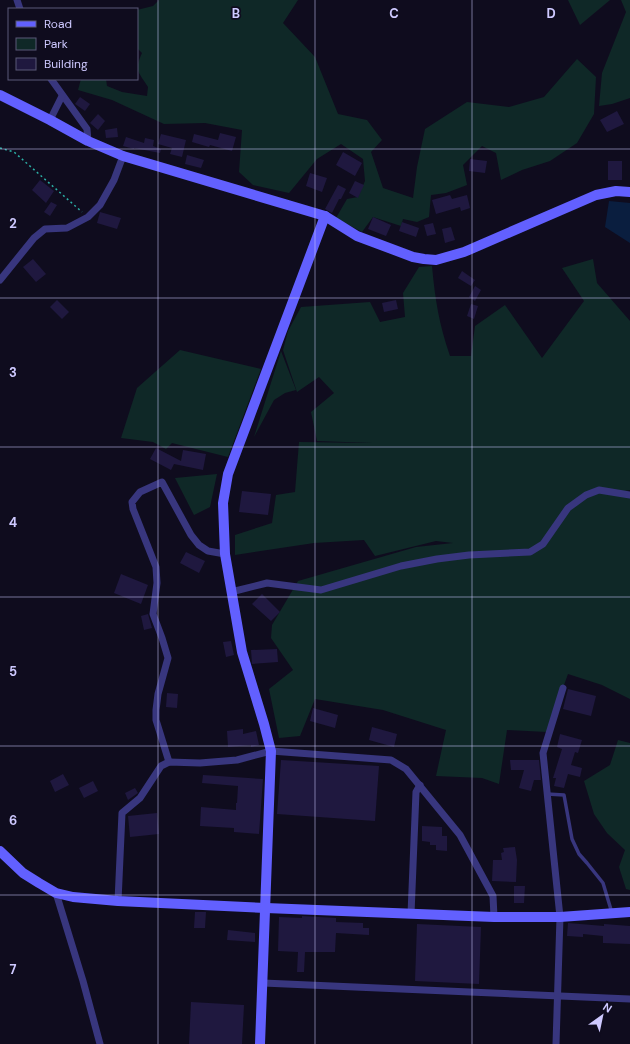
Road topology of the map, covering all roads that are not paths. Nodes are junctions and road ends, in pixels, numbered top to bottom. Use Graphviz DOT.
graph roads {
  1 [pos="52,80"];
  2 [pos="0,95"];
  3 [pos="62,96"];
  4 [pos="50,120"];
  5 [pos="88,141"];
  6 [pos="123,156"];
  7 [pos="630,192"];
  8 [pos="325,216"];
  9 [pos="0,280"];
  10 [pos="630,495"];
  11 [pos="225,554"];
  12 [pos="232,592"];
  13 [pos="563,688"];
  14 [pos="271,751"];
  15 [pos="169,762"];
  16 [pos="420,786"];
  17 [pos="547,794"];
  18 [pos="0,851"];
  19 [pos="56,892"];
  20 [pos="118,900"];
  21 [pos="266,908"];
  22 [pos="630,912"];
  23 [pos="612,913"];
  24 [pos="411,914"];
  25 [pos="494,917"];
  26 [pos="560,917"];
  27 [pos="263,983"];
  28 [pos="558,996"];
  29 [pos="630,999"];
  30 [pos="100,1044"];
  31 [pos="260,1044"];
  32 [pos="556,1044"];
  1 -- 3 [label="street"];
  2 -- 4 [label="street"];
  3 -- 4 [label="street"];
  3 -- 5 [label="street"];
  4 -- 5 [label="street"];
  5 -- 6 [label="street"];
  6 -- 8 [label="street"];
  6 -- 9 [label="street"];
  7 -- 8 [label="street"];
  8 -- 11 [label="street"];
  10 -- 12 [label="street"];
  11 -- 12 [label="street"];
  11 -- 15 [label="street"];
  12 -- 14 [label="street"];
  13 -- 17 [label="street"];
  14 -- 15 [label="street"];
  14 -- 16 [label="street"];
  14 -- 21 [label="street"];
  15 -- 20 [label="street"];
  16 -- 24 [label="street"];
  16 -- 25 [label="street"];
  17 -- 23 [label="lane"];
  17 -- 26 [label="street"];
  18 -- 19 [label="street"];
  19 -- 20 [label="street"];
  19 -- 30 [label="street"];
  20 -- 21 [label="street"];
  21 -- 24 [label="street"];
  21 -- 27 [label="street"];
  22 -- 23 [label="street"];
  23 -- 26 [label="street"];
  24 -- 25 [label="street"];
  25 -- 26 [label="street"];
  26 -- 28 [label="street"];
  27 -- 28 [label="street"];
  27 -- 31 [label="street"];
  28 -- 29 [label="street"];
  28 -- 32 [label="street"];
}
